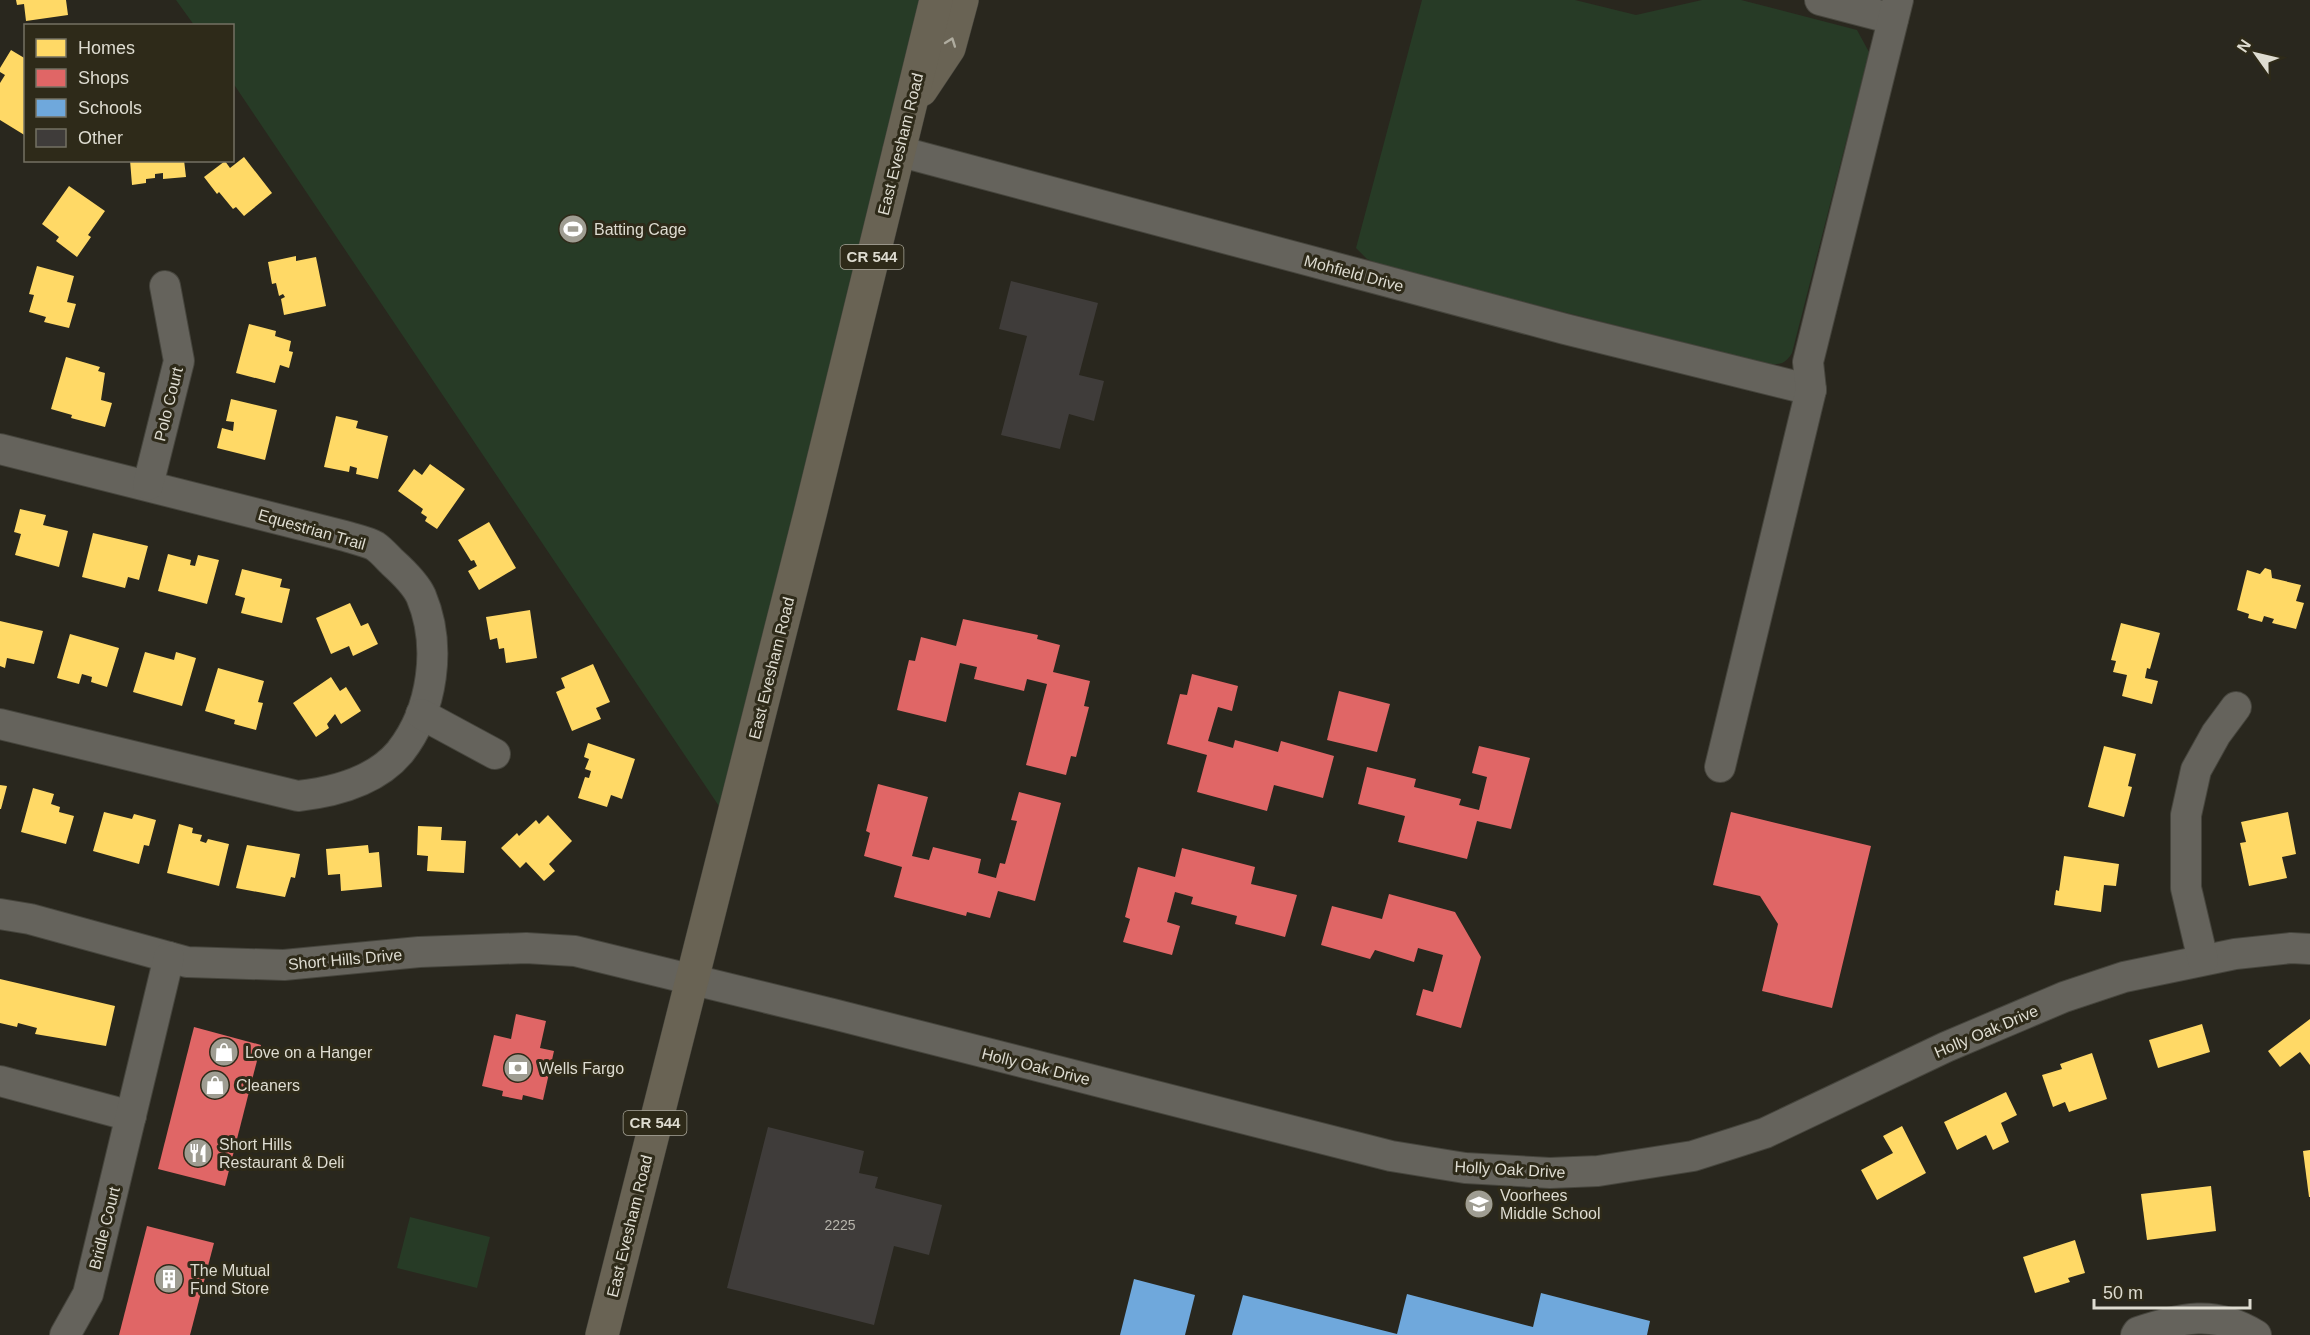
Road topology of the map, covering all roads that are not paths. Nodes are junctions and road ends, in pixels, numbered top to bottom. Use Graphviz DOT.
graph roads {
  1 [pos="936,0"];
  2 [pos="962,0"];
  3 [pos="1820,0"];
  4 [pos="1895,10"];
  5 [pos="909,109"];
  6 [pos="898,151"];
  7 [pos="165,286"];
  8 [pos="1811,390"];
  9 [pos="0,449"];
  10 [pos="148,485"];
  11 [pos="2236,707"];
  12 [pos="421,714"];
  13 [pos="0,724"];
  14 [pos="495,754"];
  15 [pos="1720,767"];
  16 [pos="0,914"];
  17 [pos="2310,949"];
  18 [pos="169,957"];
  19 [pos="2203,960"];
  20 [pos="692,978"];
  21 [pos="0,1081"];
  22 [pos="131,1116"];
  23 [pos="65,1335"];
  24 [pos="602,1335"];
  25 [pos="2136,1335"];
  26 [pos="2256,1335"];
  1 -- 5 [label="main road, East Evesham Road / CR 544"];
  5 -- 2 [label="main road, one-way"];
  3 -- 4 [label="street"];
  4 -- 8 [label="street"];
  5 -- 6 [label="main road, East Evesham Road / CR 544"];
  6 -- 8 [label="street, Mohfield Drive"];
  6 -- 20 [label="main road, East Evesham Road / CR 544"];
  7 -- 10 [label="street, Polo Court"];
  8 -- 15 [label="street"];
  9 -- 10 [label="street, Equestrian Trail"];
  10 -- 12 [label="street, Equestrian Trail"];
  11 -- 19 [label="street"];
  12 -- 13 [label="street, Equestrian Trail"];
  12 -- 14 [label="street"];
  16 -- 18 [label="street, Short Hills Drive"];
  17 -- 19 [label="street, Holly Oak Drive"];
  18 -- 20 [label="street, Short Hills Drive"];
  18 -- 22 [label="street, Bridle Court"];
  19 -- 20 [label="street, Holly Oak Drive"];
  20 -- 24 [label="main road, East Evesham Road / CR 544"];
  21 -- 22 [label="street"];
  22 -- 23 [label="street, Bridle Court"];
  25 -- 26 [label="street"];
}
